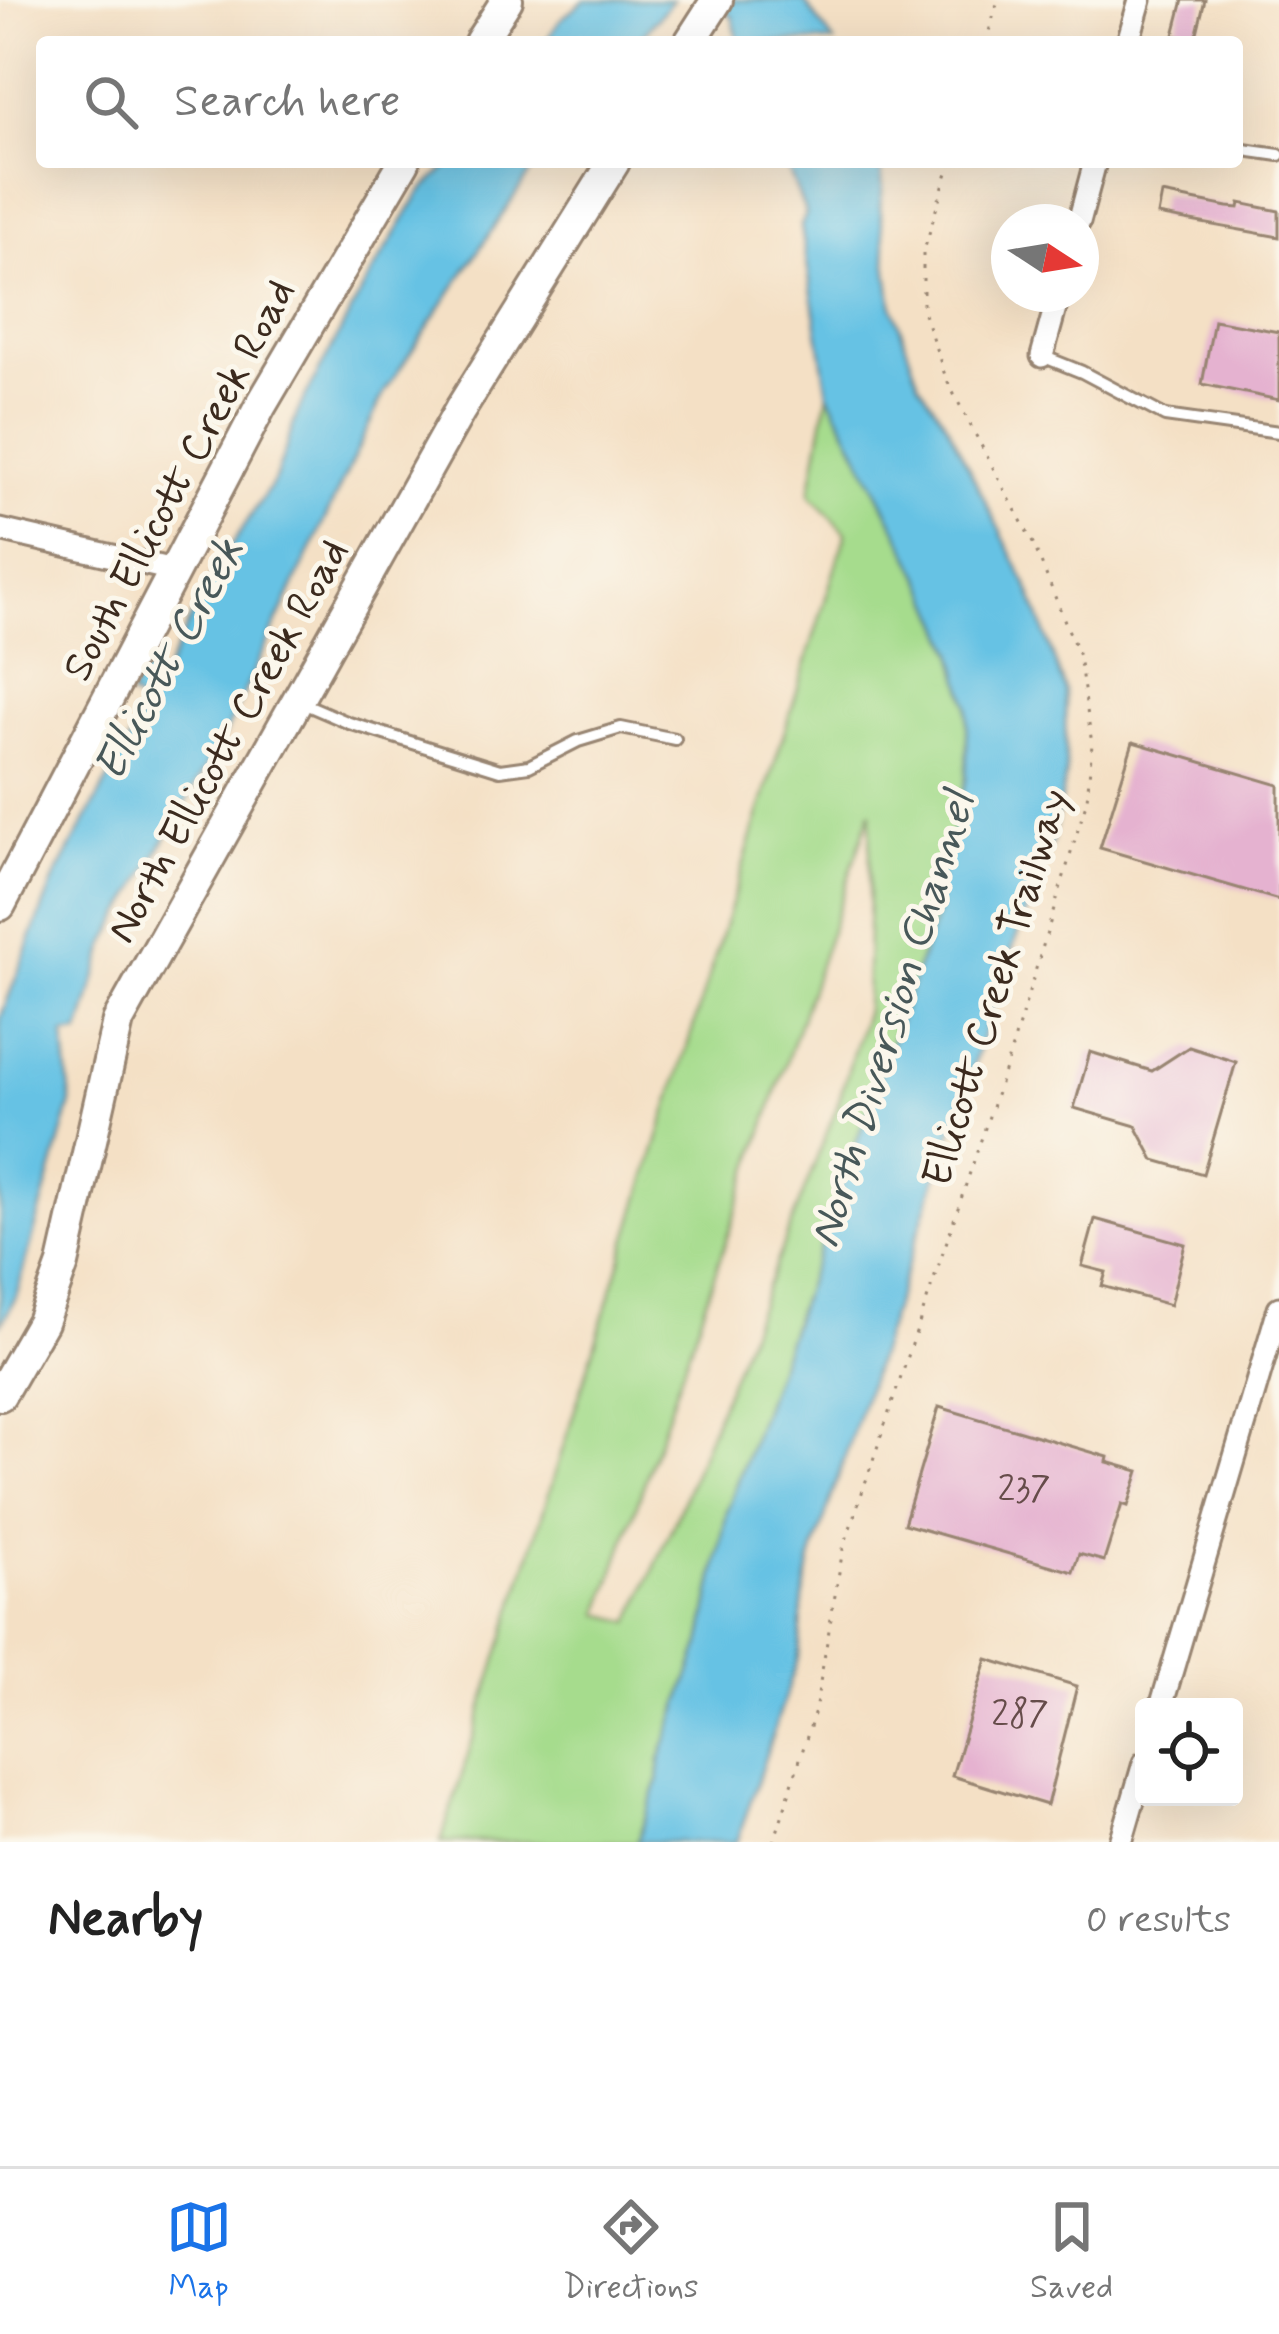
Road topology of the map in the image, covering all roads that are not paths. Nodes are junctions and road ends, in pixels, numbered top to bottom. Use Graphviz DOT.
graph roads {
  1 [pos="507,0"];
  2 [pos="1140,0"];
  3 [pos="484,36"];
  4 [pos="1130,36"];
  5 [pos="1243,150"];
  6 [pos="1279,155"];
  7 [pos="400,168"];
  8 [pos="610,168"];
  9 [pos="1093,168"];
  10 [pos="1084,204"];
  11 [pos="1054,312"];
  12 [pos="1042,356"];
  13 [pos="1279,432"];
  14 [pos="0,530"];
  15 [pos="173,570"];
  16 [pos="295,699"];
  17 [pos="675,739"];
  18 [pos="0,904"];
  19 [pos="1279,1309"];
  20 [pos="0,1395"];
  21 [pos="1164,1698"];
  22 [pos="1135,1793"];
  23 [pos="1120,1842"];
  1 -- 3 [label="street"];
  2 -- 4 [label="street"];
  5 -- 6 [label="lane"];
  7 -- 15 [label="street, South Ellicott Creek Road"];
  8 -- 16 [label="street, North Ellicott Creek Road"];
  9 -- 10 [label="street"];
  11 -- 12 [label="street"];
  12 -- 13 [label="lane"];
  14 -- 15 [label="street"];
  15 -- 18 [label="street, South Ellicott Creek Road"];
  16 -- 17 [label="lane"];
  16 -- 20 [label="street, North Ellicott Creek Road"];
  19 -- 21 [label="street"];
  22 -- 23 [label="street"];
}
